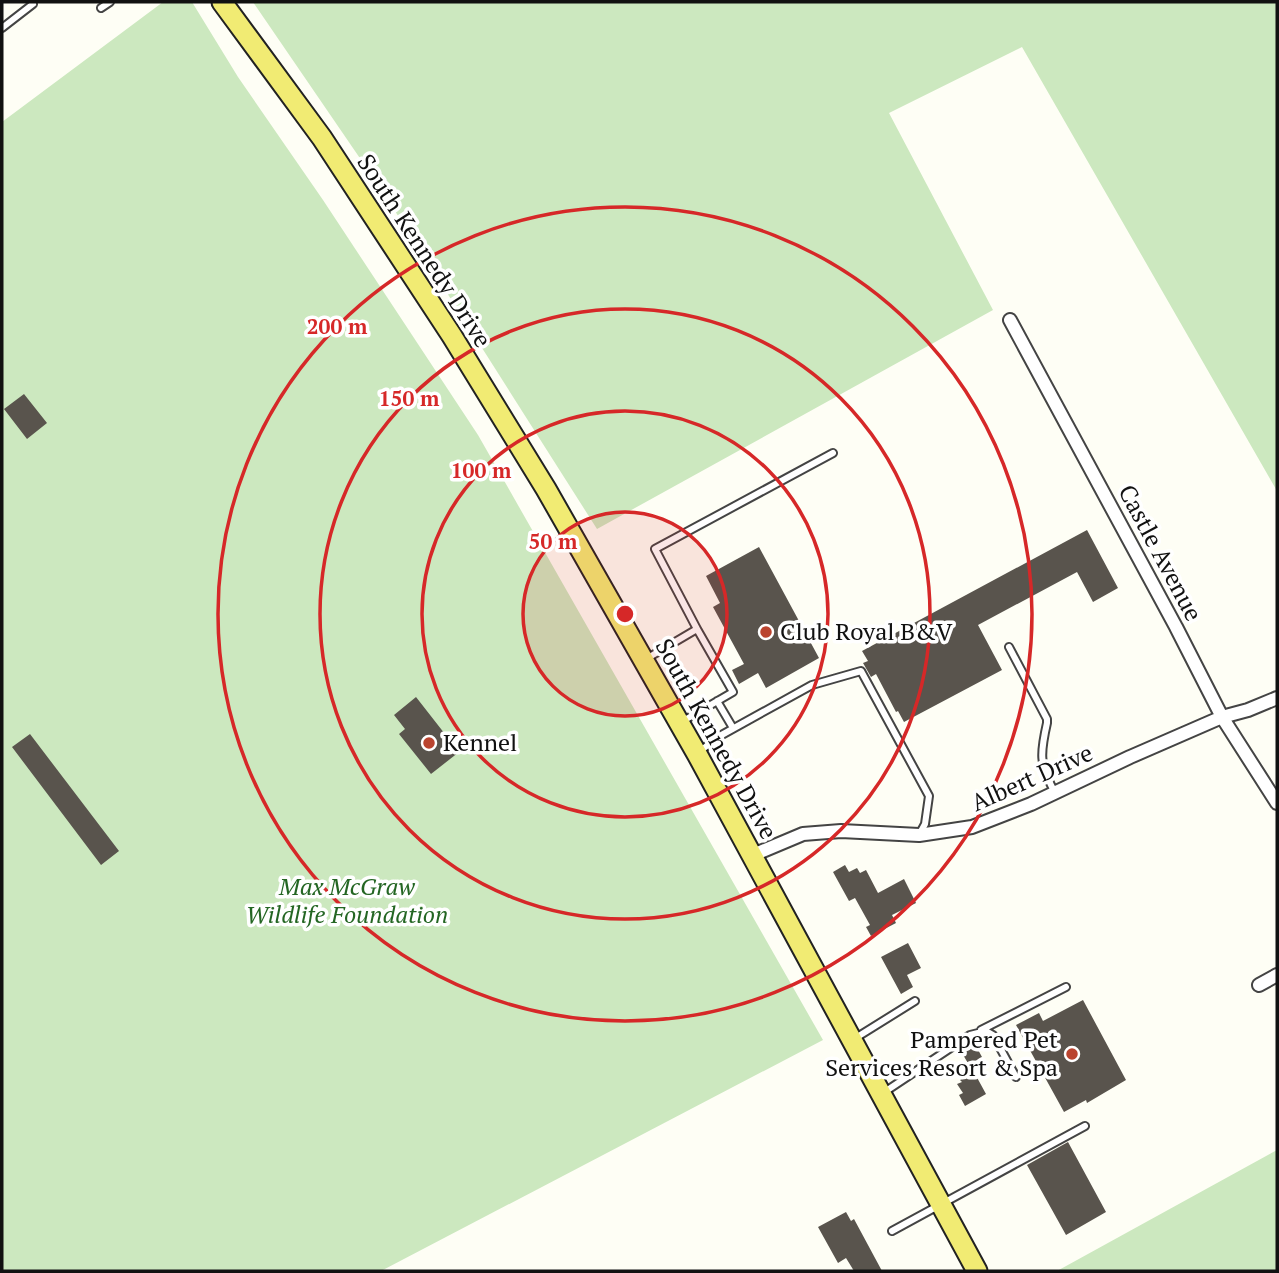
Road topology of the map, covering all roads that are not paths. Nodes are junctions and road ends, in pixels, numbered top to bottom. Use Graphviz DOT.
graph roads {
  1 [pos="110,2"];
  2 [pos="222,2"];
  3 [pos="33,4"];
  4 [pos="101,8"];
  5 [pos="2,28"];
  6 [pos="1010,320"];
  7 [pos="833,453"];
  8 [pos="697,629"];
  9 [pos="1009,647"];
  10 [pos="644,660"];
  11 [pos="1277,698"];
  12 [pos="717,701"];
  13 [pos="1222,717"];
  14 [pos="680,723"];
  15 [pos="733,728"];
  16 [pos="697,754"];
  17 [pos="1055,793"];
  18 [pos="1277,803"];
  19 [pos="919,835"];
  20 [pos="753,855"];
  21 [pos="1277,975"];
  22 [pos="1259,985"];
  23 [pos="1066,987"];
  24 [pos="915,1001"];
  25 [pos="970,1035"];
  26 [pos="852,1040"];
  27 [pos="1016,1077"];
  28 [pos="881,1094"];
  29 [pos="1085,1126"];
  30 [pos="941,1205"];
  31 [pos="892,1231"];
  32 [pos="976,1271"];
  1 -- 4 [label="lane"];
  2 -- 10 [label="main road, South Kennedy Drive"];
  3 -- 5 [label="lane"];
  6 -- 13 [label="street, Castle Avenue"];
  7 -- 8 [label="lane"];
  8 -- 10 [label="lane"];
  8 -- 12 [label="lane"];
  9 -- 17 [label="lane"];
  10 -- 14 [label="main road, South Kennedy Drive"];
  11 -- 13 [label="street, Albert Drive"];
  12 -- 14 [label="lane"];
  12 -- 15 [label="lane"];
  13 -- 17 [label="street, Albert Drive"];
  13 -- 18 [label="street, Castle Avenue"];
  14 -- 16 [label="main road, South Kennedy Drive"];
  15 -- 16 [label="lane"];
  15 -- 19 [label="lane"];
  16 -- 20 [label="main road, South Kennedy Drive"];
  17 -- 19 [label="street, Albert Drive"];
  19 -- 20 [label="street, Albert Drive"];
  20 -- 26 [label="main road, South Kennedy Drive"];
  21 -- 22 [label="street"];
  23 -- 25 [label="lane"];
  24 -- 26 [label="lane"];
  25 -- 27 [label="lane"];
  25 -- 28 [label="lane"];
  26 -- 28 [label="main road, South Kennedy Drive"];
  28 -- 30 [label="main road, South Kennedy Drive"];
  29 -- 30 [label="lane"];
  30 -- 31 [label="lane"];
  30 -- 32 [label="main road, South Kennedy Drive"];
}
